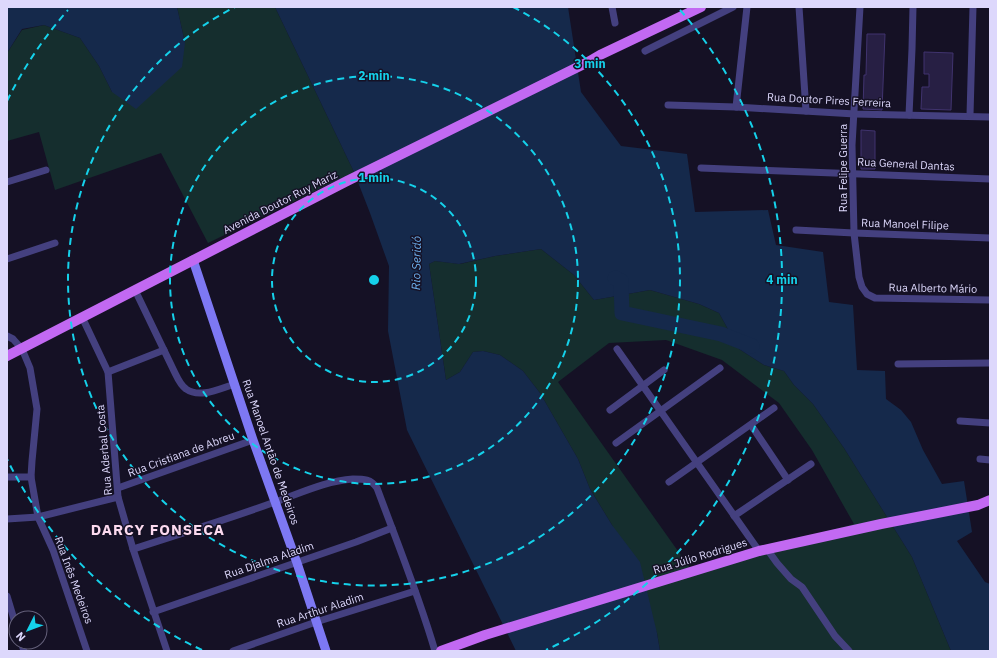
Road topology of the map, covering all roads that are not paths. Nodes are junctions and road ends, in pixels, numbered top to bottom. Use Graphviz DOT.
graph roads {
  1 [pos="612,7"];
  2 [pos="733,7"];
  3 [pos="747,7"];
  4 [pos="799,7"];
  5 [pos="860,7"];
  6 [pos="913,7"];
  7 [pos="973,7"];
  8 [pos="695,8"];
  9 [pos="614,23"];
  10 [pos="645,51"];
  11 [pos="668,105"];
  12 [pos="736,107"];
  13 [pos="806,111"];
  14 [pos="855,114"];
  15 [pos="909,115"];
  16 [pos="970,116"];
  17 [pos="990,117"];
  18 [pos="701,168"];
  19 [pos="46,170"];
  20 [pos="852,173"];
  21 [pos="990,179"];
  22 [pos="7,182"];
  23 [pos="796,230"];
  24 [pos="854,234"];
  25 [pos="990,238"];
  26 [pos="55,243"];
  27 [pos="7,259"];
  28 [pos="193,260"];
  29 [pos="135,290"];
  30 [pos="875,298"];
  31 [pos="990,300"];
  32 [pos="82,317"];
  33 [pos="7,336"];
  34 [pos="22,349"];
  35 [pos="617,349"];
  36 [pos="164,350"];
  37 [pos="7,356"];
  38 [pos="990,363"];
  39 [pos="898,364"];
  40 [pos="720,368"];
  41 [pos="664,370"];
  42 [pos="108,372"];
  43 [pos="235,384"];
  44 [pos="642,386"];
  45 [pos="774,408"];
  46 [pos="610,410"];
  47 [pos="660,411"];
  48 [pos="960,421"];
  49 [pos="990,423"];
  50 [pos="751,425"];
  51 [pos="253,440"];
  52 [pos="616,443"];
  53 [pos="980,460"];
  54 [pos="990,460"];
  55 [pos="697,463"];
  56 [pos="812,464"];
  57 [pos="7,477"];
  58 [pos="31,477"];
  59 [pos="788,480"];
  60 [pos="669,482"];
  61 [pos="118,488"];
  62 [pos="118,498"];
  63 [pos="990,500"];
  64 [pos="275,502"];
  65 [pos="734,516"];
  66 [pos="38,517"];
  67 [pos="7,519"];
  68 [pos="392,528"];
  69 [pos="133,549"];
  70 [pos="763,550"];
  71 [pos="297,563"];
  72 [pos="415,590"];
  73 [pos="7,596"];
  74 [pos="11,610"];
  75 [pos="154,612"];
  76 [pos="316,622"];
  77 [pos="87,651"];
  78 [pos="167,651"];
  79 [pos="233,651"];
  80 [pos="326,651"];
  81 [pos="435,651"];
  82 [pos="441,651"];
  83 [pos="849,651"];
  1 -- 9 [label="street"];
  2 -- 10 [label="street"];
  3 -- 12 [label="street"];
  4 -- 13 [label="street"];
  5 -- 14 [label="street, Rua Felipe Guerra"];
  6 -- 15 [label="street"];
  7 -- 16 [label="street"];
  8 -- 28 [label="main road, Avenida Doutor Ruy Mariz"];
  11 -- 12 [label="street, Rua Doutor Pires Ferreira"];
  12 -- 13 [label="street, Rua Doutor Pires Ferreira"];
  13 -- 14 [label="street, Rua Doutor Pires Ferreira"];
  14 -- 15 [label="street, Rua Doutor Pires Ferreira"];
  14 -- 20 [label="street, Rua Felipe Guerra"];
  15 -- 16 [label="street, Rua Doutor Pires Ferreira"];
  16 -- 17 [label="street, Rua Doutor Pires Ferreira"];
  18 -- 20 [label="street, Rua General Dantas"];
  19 -- 22 [label="street"];
  20 -- 21 [label="street, Rua General Dantas"];
  20 -- 24 [label="street, Rua Felipe Guerra"];
  23 -- 24 [label="street, Rua Manoel Filipe"];
  24 -- 25 [label="street, Rua Manoel Filipe"];
  24 -- 30 [label="street, Rua Felipe Guerra"];
  26 -- 27 [label="street"];
  28 -- 29 [label="main road, Avenida Doutor Ruy Mariz"];
  28 -- 43 [label="street, Rua Manoel Antão de Medeiros"];
  29 -- 32 [label="main road, Avenida Doutor Ruy Mariz"];
  29 -- 36 [label="street"];
  30 -- 31 [label="street, Rua Alberto Mário"];
  32 -- 34 [label="main road, Avenida Doutor Ruy Mariz"];
  32 -- 42 [label="street, Rua Aderbal Costa"];
  33 -- 34 [label="street"];
  34 -- 37 [label="main road, Avenida Doutor Ruy Mariz"];
  34 -- 58 [label="street, Rua Inês Medeiros"];
  35 -- 44 [label="street"];
  36 -- 42 [label="street"];
  36 -- 43 [label="street"];
  38 -- 39 [label="street"];
  40 -- 47 [label="street"];
  41 -- 44 [label="street"];
  42 -- 61 [label="street, Rua Aderbal Costa"];
  43 -- 51 [label="street, Rua Manoel Antão de Medeiros"];
  44 -- 46 [label="street"];
  44 -- 47 [label="street"];
  45 -- 50 [label="street"];
  47 -- 52 [label="street"];
  47 -- 55 [label="street"];
  48 -- 49 [label="street"];
  50 -- 55 [label="street"];
  50 -- 59 [label="street"];
  51 -- 61 [label="street, Rua Cristiana de Abreu"];
  51 -- 64 [label="street, Rua Manoel Antão de Medeiros"];
  53 -- 54 [label="street"];
  55 -- 60 [label="street"];
  55 -- 65 [label="street"];
  56 -- 59 [label="street"];
  57 -- 58 [label="street"];
  58 -- 66 [label="street, Rua Inês Medeiros"];
  59 -- 65 [label="street"];
  61 -- 62 [label="street, Rua Aderbal Costa"];
  62 -- 66 [label="street"];
  62 -- 69 [label="street, Rua Aderbal Costa"];
  63 -- 70 [label="main road, Rua Júlio Rodrigues"];
  64 -- 68 [label="street"];
  64 -- 69 [label="street"];
  64 -- 71 [label="street, Rua Manoel Antão de Medeiros"];
  65 -- 70 [label="street"];
  66 -- 67 [label="street"];
  66 -- 77 [label="street, Rua Inês Medeiros"];
  68 -- 71 [label="street, Rua Djalma Aladim"];
  68 -- 72 [label="street"];
  69 -- 75 [label="street, Rua Aderbal Costa"];
  70 -- 82 [label="main road, Rua Júlio Rodrigues"];
  70 -- 83 [label="street"];
  71 -- 75 [label="street, Rua Djalma Aladim"];
  71 -- 76 [label="street, Rua Manoel Antão de Medeiros"];
  72 -- 76 [label="street, Rua Arthur Aladim"];
  72 -- 81 [label="street"];
  73 -- 74 [label="street"];
  75 -- 78 [label="street, Rua Aderbal Costa"];
  76 -- 79 [label="street, Rua Arthur Aladim"];
  76 -- 80 [label="street, Rua Manoel Antão de Medeiros"];
}
